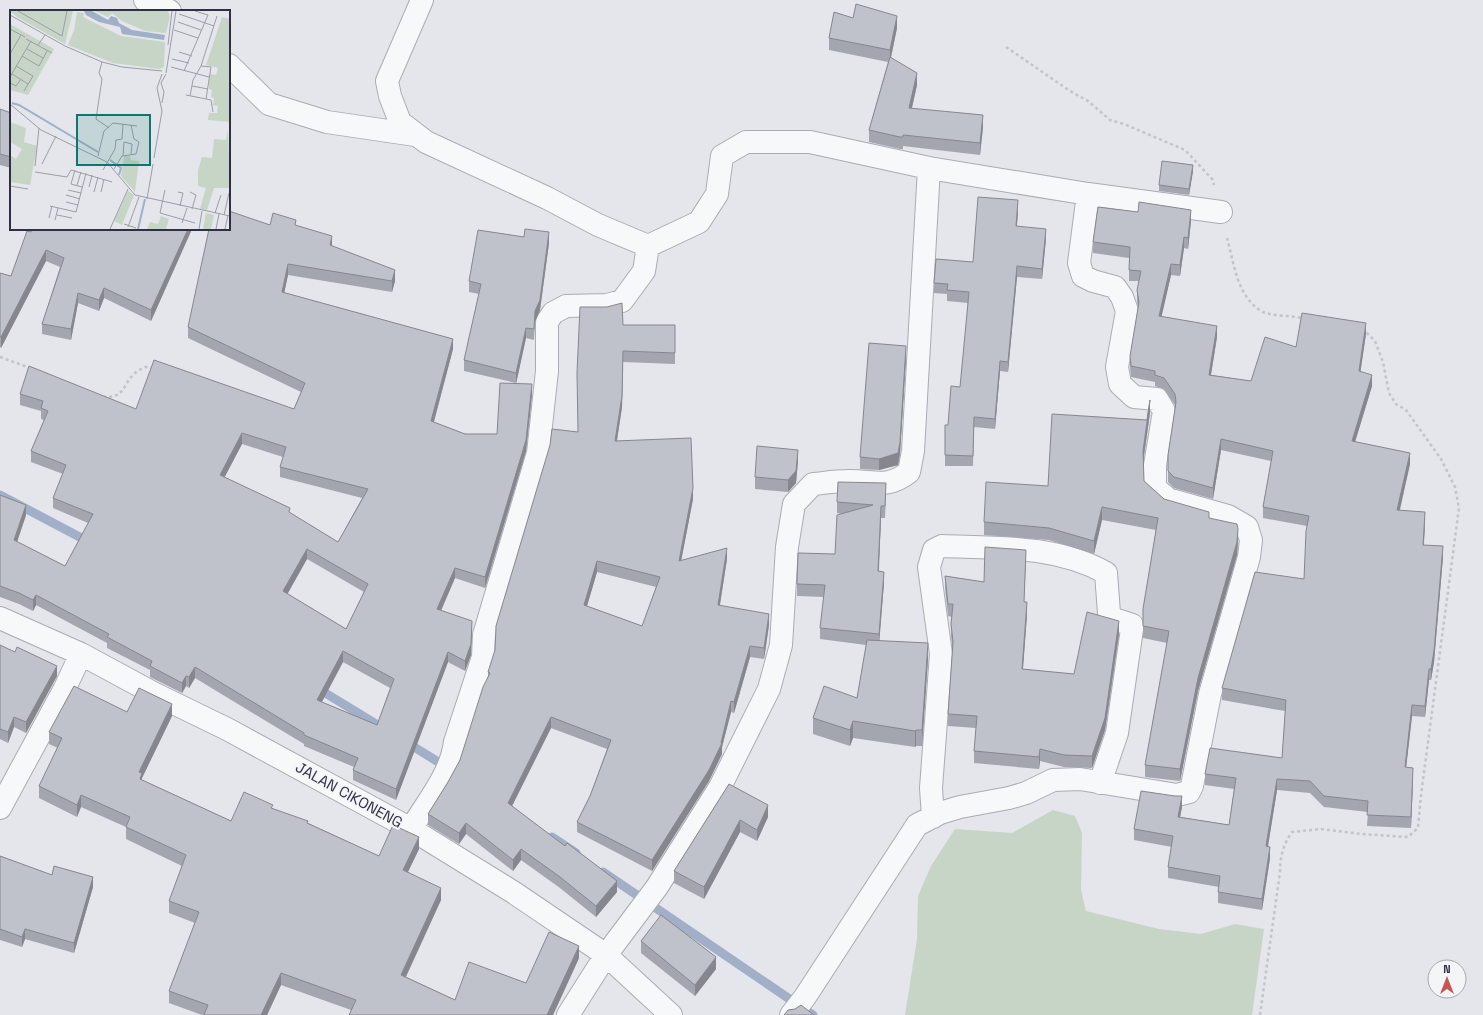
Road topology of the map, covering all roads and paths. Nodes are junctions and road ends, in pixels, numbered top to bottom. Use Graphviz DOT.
graph roads {
  1 [pos="145,0"];
  2 [pos="422,0"];
  3 [pos="168,10"];
  4 [pos="1006,47"];
  5 [pos="230,66"];
  6 [pos="415,135"];
  7 [pos="929,168"];
  8 [pos="1088,194"];
  9 [pos="1221,212"];
  10 [pos="648,246"];
  11 [pos="1309,319"];
  12 [pos="1362,327"];
  13 [pos="0,357"];
  14 [pos="158,369"];
  15 [pos="53,376"];
  16 [pos="99,395"];
  17 [pos="0,618"];
  18 [pos="81,654"];
  19 [pos="455,696"];
  20 [pos="451,756"];
  21 [pos="1100,783"];
  22 [pos="0,808"];
  23 [pos="933,817"];
  24 [pos="411,829"];
  25 [pos="606,955"];
  26 [pos="568,1015"];
  27 [pos="671,1015"];
  28 [pos="790,1015"];
  29 [pos="1260,1015"];
  1 -- 3 [label="street"];
  2 -- 6 [label="street"];
  4 -- 9 [label="path"];
  5 -- 6 [label="street"];
  6 -- 10 [label="street"];
  7 -- 8 [label="street"];
  7 -- 10 [label="street"];
  7 -- 25 [label="street"];
  8 -- 9 [label="street"];
  8 -- 21 [label="street"];
  9 -- 11 [label="path"];
  10 -- 20 [label="street"];
  12 -- 29 [label="path"];
  13 -- 15 [label="path"];
  14 -- 16 [label="path"];
  17 -- 18 [label="street, JALAN CIKONENG"];
  18 -- 22 [label="street"];
  18 -- 24 [label="street, JALAN CIKONENG"];
  19 -- 20 [label="street"];
  20 -- 24 [label="street"];
  21 -- 23 [label="street"];
  21 -- 23 [label="street"];
  23 -- 28 [label="street"];
  24 -- 25 [label="street, JALAN CIKONENG"];
  25 -- 26 [label="street"];
  25 -- 27 [label="street, JALAN CIKONENG"];
}
